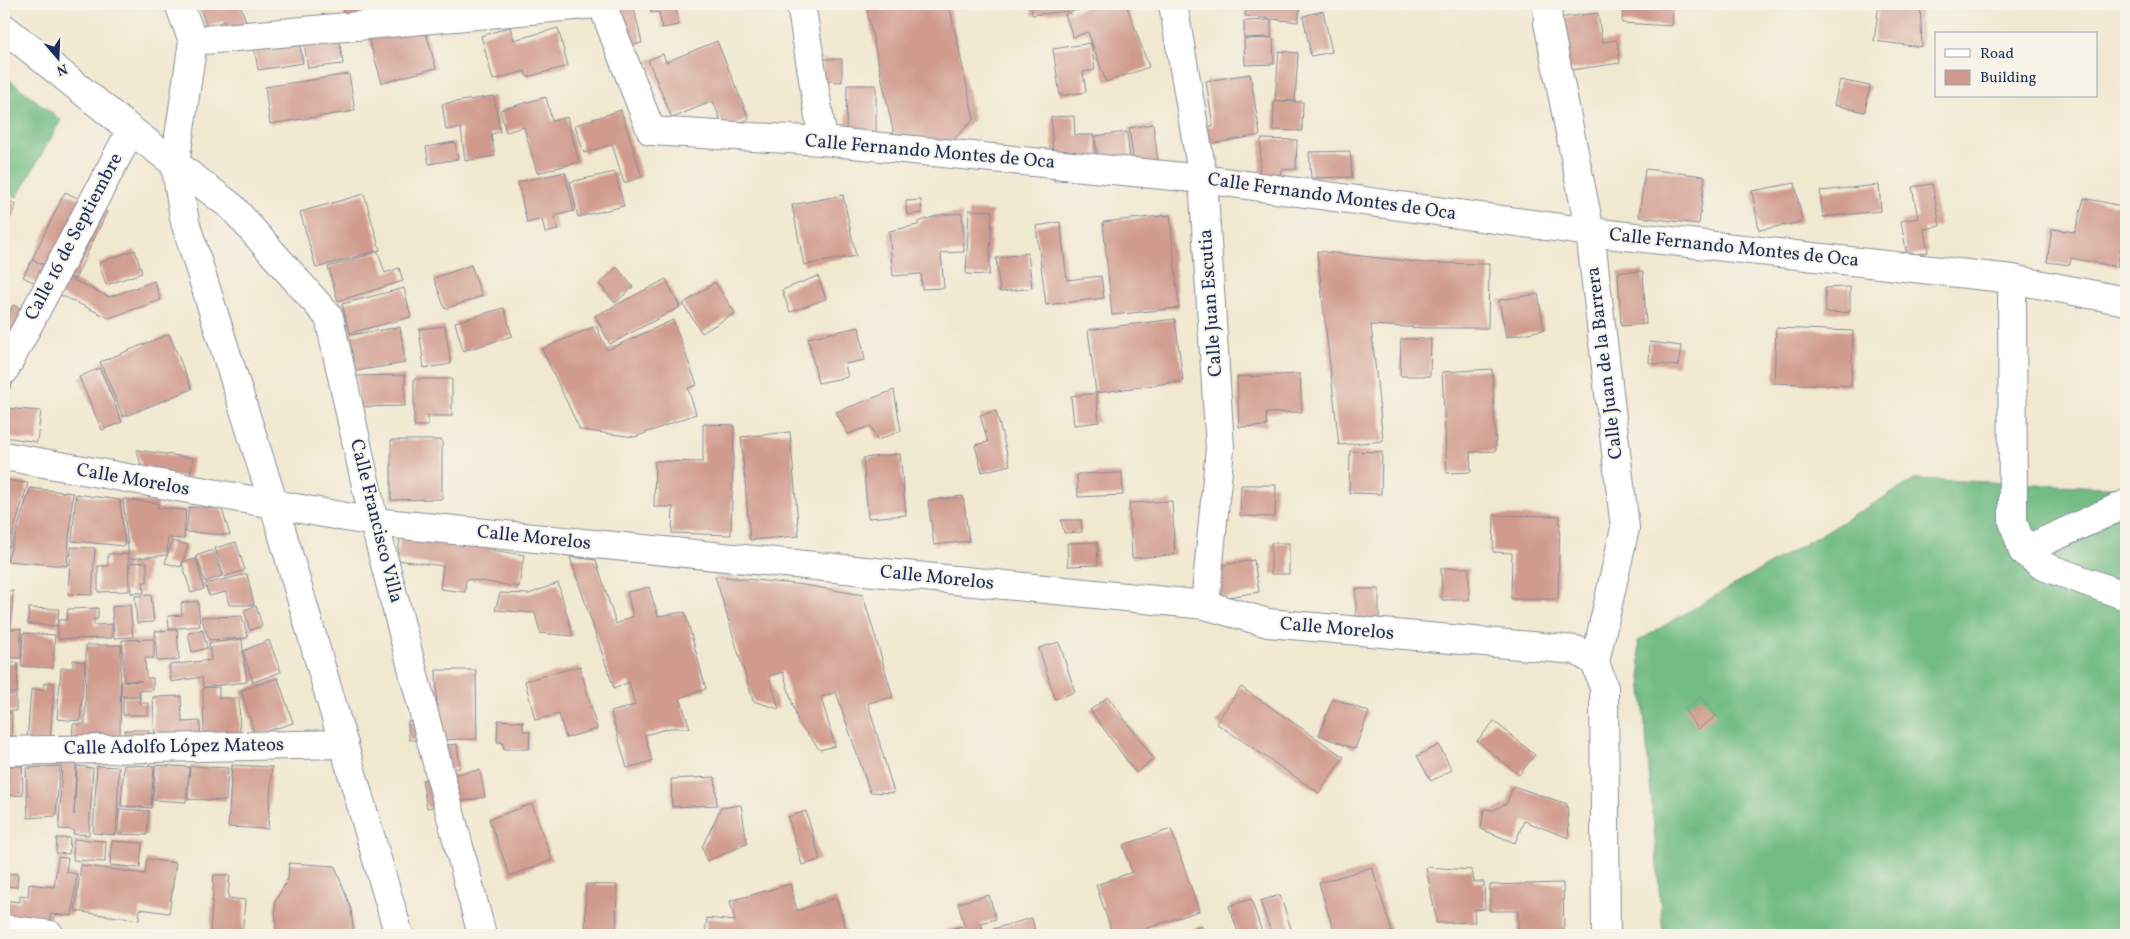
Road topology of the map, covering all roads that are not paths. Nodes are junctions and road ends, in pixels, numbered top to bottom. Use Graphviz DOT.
graph roads {
  1 [pos="179,4"];
  2 [pos="596,4"];
  3 [pos="602,4"];
  4 [pos="801,4"];
  5 [pos="1173,4"];
  6 [pos="1546,4"];
  7 [pos="4,28"];
  8 [pos="192,41"];
  9 [pos="131,130"];
  10 [pos="823,141"];
  11 [pos="175,164"];
  12 [pos="1203,179"];
  13 [pos="1590,232"];
  14 [pos="2012,279"];
  15 [pos="2126,301"];
  16 [pos="4,371"];
  17 [pos="4,456"];
  18 [pos="2126,504"];
  19 [pos="274,505"];
  20 [pos="374,522"];
  21 [pos="2023,551"];
  22 [pos="2126,596"];
  23 [pos="1205,605"];
  24 [pos="1595,662"];
  25 [pos="344,744"];
  26 [pos="4,751"];
  27 [pos="4,929"];
  28 [pos="50,935"];
  29 [pos="399,935"];
  30 [pos="482,935"];
  31 [pos="1606,935"];
  1 -- 8 [label="street"];
  2 -- 8 [label="street"];
  3 -- 10 [label="street, Calle Fernando Montes de Oca"];
  4 -- 10 [label="street"];
  5 -- 12 [label="street, Calle Juan Escutia"];
  6 -- 13 [label="street, Calle Juan de la Barrera"];
  7 -- 9 [label="street, Calle Francisco Villa"];
  8 -- 11 [label="street"];
  9 -- 11 [label="street, Calle Francisco Villa"];
  9 -- 16 [label="street, Calle 16 de Septiembre"];
  10 -- 12 [label="street, Calle Fernando Montes de Oca"];
  11 -- 19 [label="street"];
  11 -- 20 [label="street, Calle Francisco Villa"];
  12 -- 13 [label="street, Calle Fernando Montes de Oca"];
  12 -- 23 [label="street, Calle Juan Escutia"];
  13 -- 14 [label="street, Calle Fernando Montes de Oca"];
  13 -- 24 [label="street, Calle Juan de la Barrera"];
  14 -- 15 [label="street, Calle Fernando Montes de Oca"];
  14 -- 21 [label="street"];
  17 -- 19 [label="street, Calle Morelos"];
  18 -- 21 [label="street"];
  19 -- 20 [label="street, Calle Morelos"];
  19 -- 25 [label="street"];
  20 -- 23 [label="street, Calle Morelos"];
  20 -- 30 [label="street, Calle Francisco Villa"];
  21 -- 22 [label="street"];
  23 -- 24 [label="street, Calle Morelos"];
  24 -- 31 [label="street"];
  25 -- 26 [label="street, Calle Adolfo López Mateos"];
  25 -- 29 [label="street"];
  27 -- 28 [label="street"];
}
